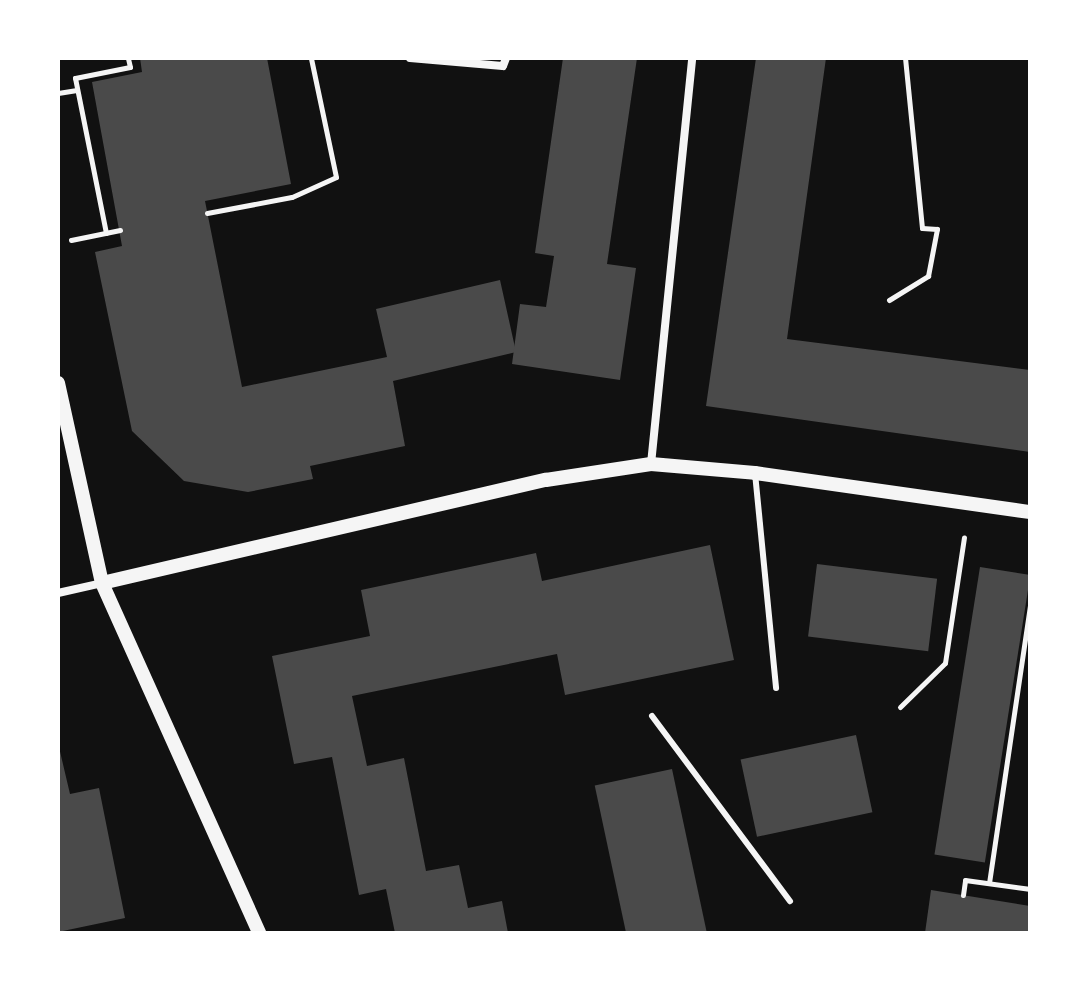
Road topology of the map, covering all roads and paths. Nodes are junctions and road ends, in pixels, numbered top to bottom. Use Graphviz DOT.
graph roads {
  1 [pos="128,58"];
  2 [pos="311,58"];
  3 [pos="410,58"];
  4 [pos="506,58"];
  5 [pos="692,58"];
  6 [pos="905,58"];
  7 [pos="77,90"];
  8 [pos="58,93"];
  9 [pos="207,213"];
  10 [pos="120,230"];
  11 [pos="106,233"];
  12 [pos="71,240"];
  13 [pos="889,300"];
  14 [pos="58,383"];
  15 [pos="651,464"];
  16 [pos="755,473"];
  17 [pos="1030,512"];
  18 [pos="964,537"];
  19 [pos="102,583"];
  20 [pos="58,593"];
  21 [pos="1030,605"];
  22 [pos="776,688"];
  23 [pos="900,707"];
  24 [pos="652,716"];
  25 [pos="989,883"];
  26 [pos="1030,889"];
  27 [pos="963,895"];
  28 [pos="790,901"];
  29 [pos="259,933"];
  1 -- 7 [label="path"];
  2 -- 9 [label="path"];
  3 -- 4 [label="street"];
  5 -- 15 [label="street"];
  6 -- 13 [label="path"];
  7 -- 8 [label="path"];
  7 -- 11 [label="path"];
  10 -- 11 [label="path"];
  11 -- 12 [label="path"];
  14 -- 19 [label="street"];
  15 -- 16 [label="street"];
  15 -- 19 [label="street"];
  16 -- 17 [label="street"];
  16 -- 22 [label="lane"];
  18 -- 23 [label="path"];
  19 -- 20 [label="street"];
  19 -- 29 [label="street"];
  21 -- 25 [label="path"];
  24 -- 28 [label="lane"];
  25 -- 26 [label="path"];
  25 -- 27 [label="path"];
}
